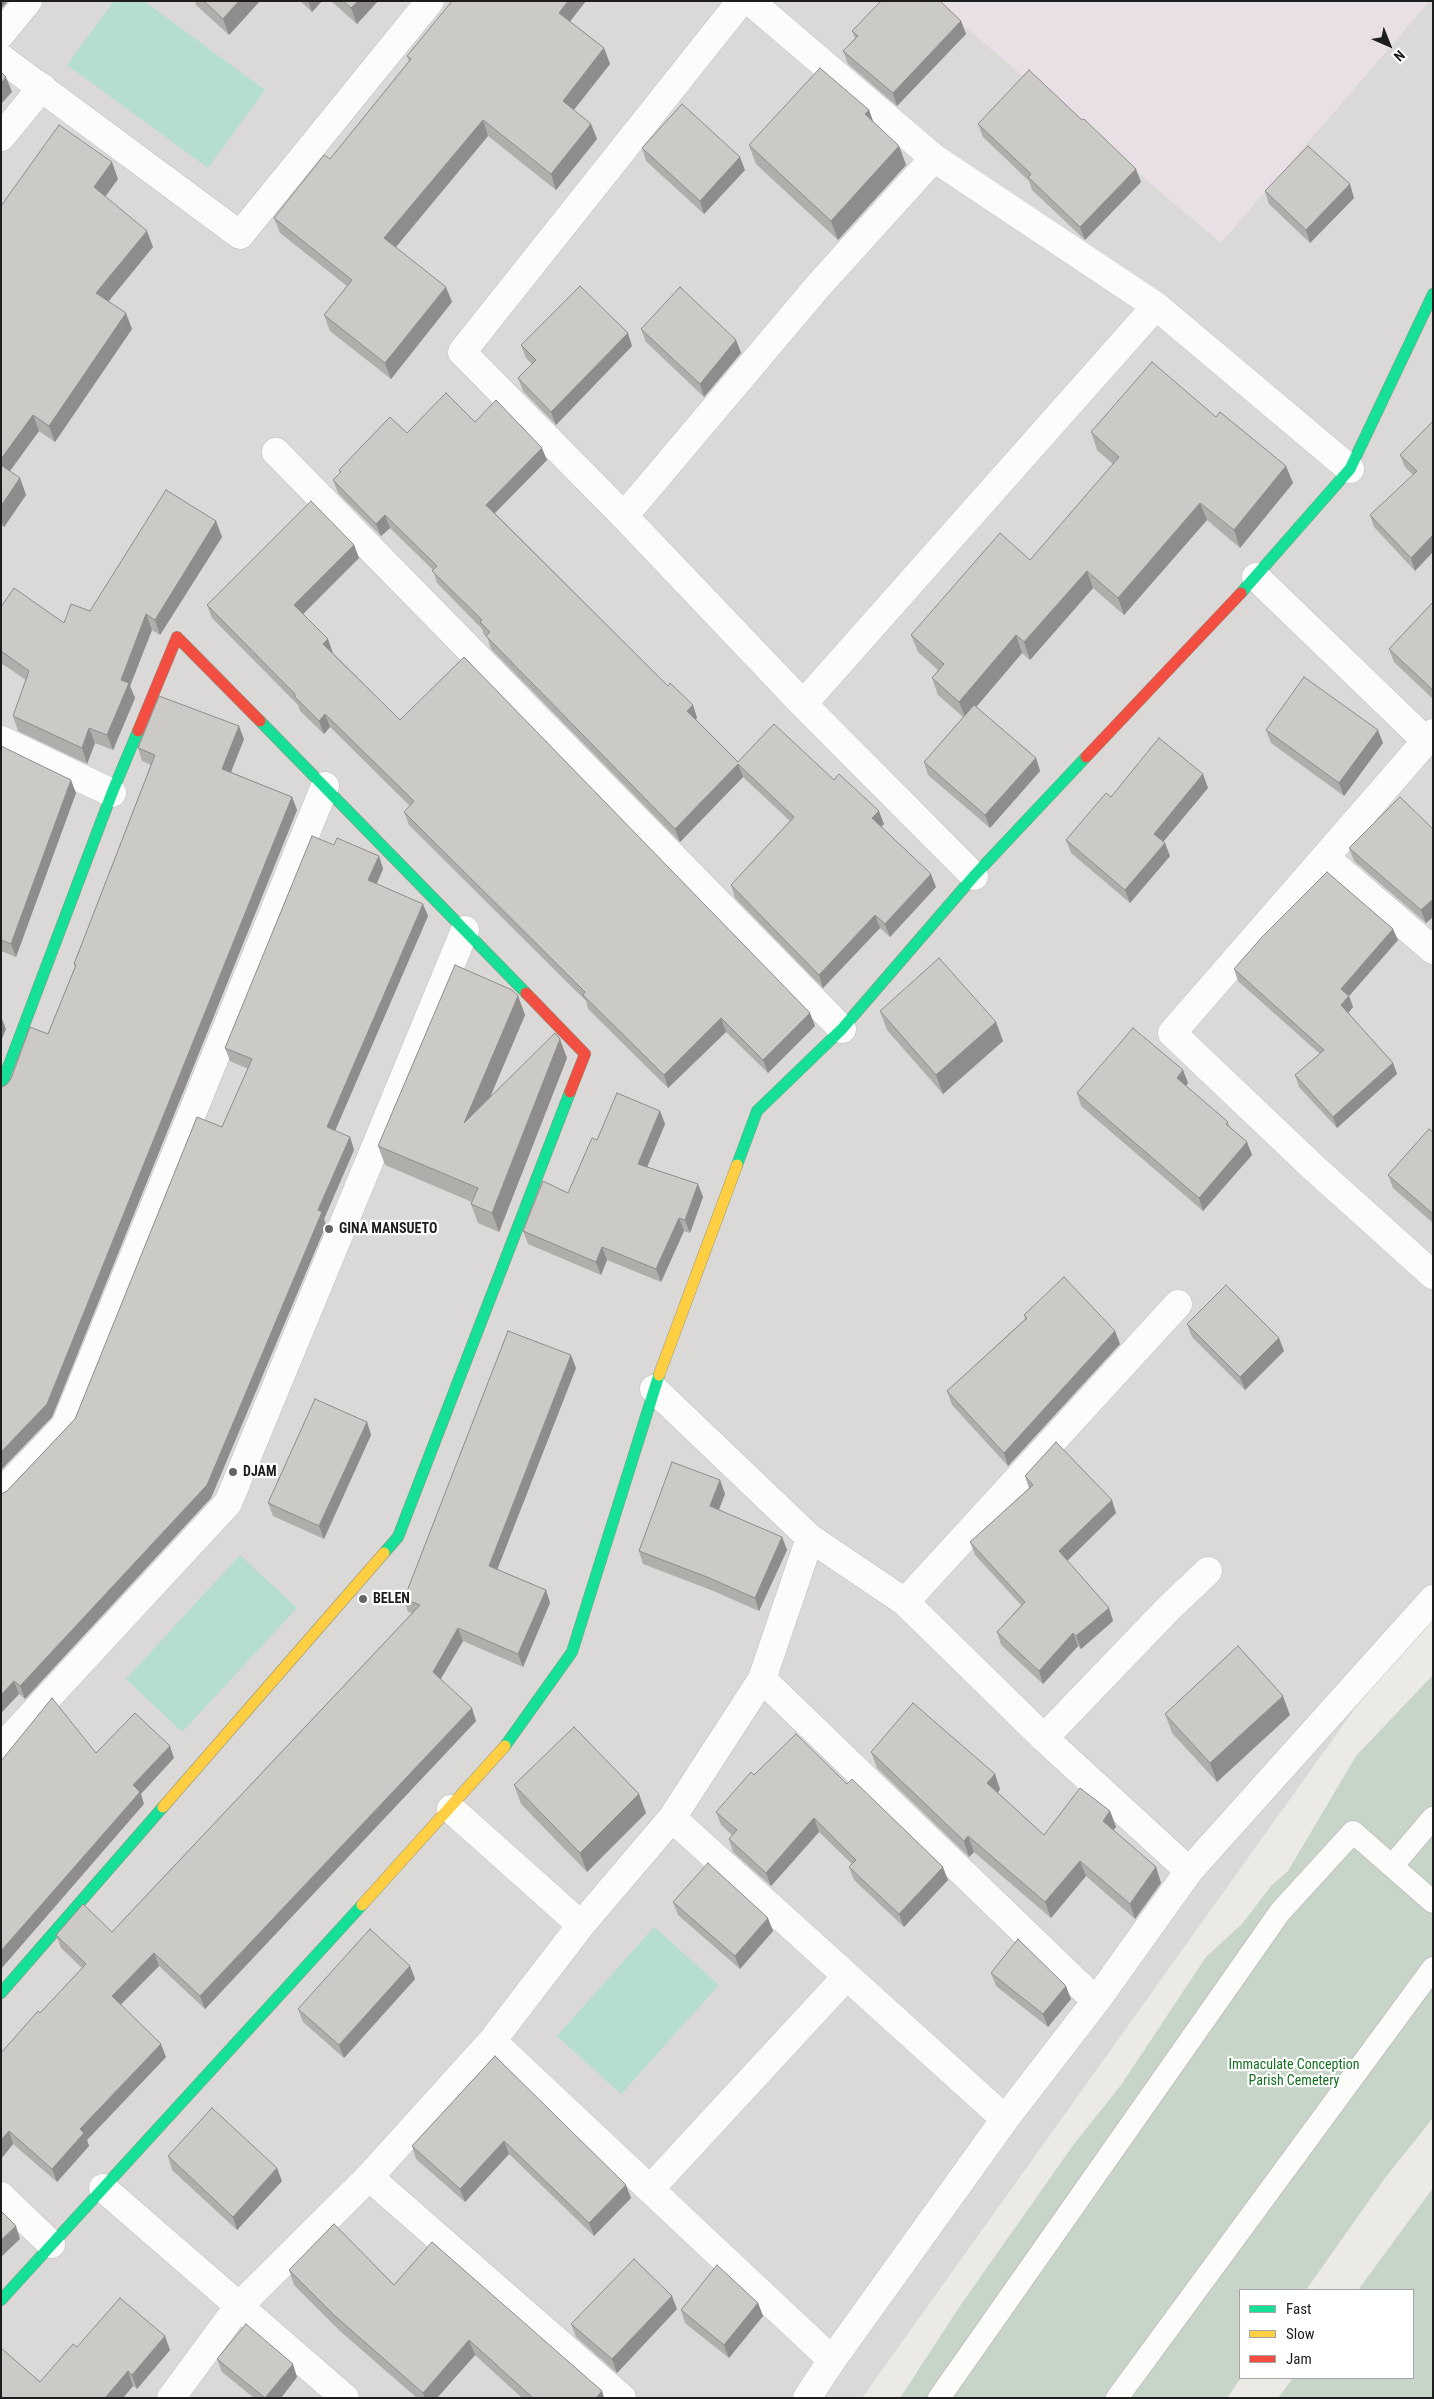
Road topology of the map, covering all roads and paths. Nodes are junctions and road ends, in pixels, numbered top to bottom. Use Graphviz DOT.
graph roads {
  1 [pos="28,1"];
  2 [pos="430,1"];
  3 [pos="741,1"];
  4 [pos="750,1"];
  5 [pos="1,34"];
  6 [pos="1,58"];
  7 [pos="42,87"];
  8 [pos="1,137"];
  9 [pos="934,158"];
  10 [pos="1433,294"];
  11 [pos="1156,306"];
  12 [pos="276,452"];
  13 [pos="1350,469"];
  14 [pos="624,516"];
  15 [pos="1256,577"];
  16 [pos="803,704"];
  17 [pos="1429,737"];
  18 [pos="1,740"];
  19 [pos="325,786"];
  20 [pos="112,793"];
  21 [pos="1325,857"];
  22 [pos="974,876"];
  23 [pos="464,930"];
  24 [pos="1433,950"];
  25 [pos="842,1029"];
  26 [pos="1,1086"];
  27 [pos="1433,1275"];
  28 [pos="1178,1304"];
  29 [pos="654,1389"];
  30 [pos="1,1493"];
  31 [pos="810,1538"];
  32 [pos="1208,1571"];
  33 [pos="1433,1599"];
  34 [pos="905,1602"];
  35 [pos="762,1680"];
  36 [pos="1044,1738"];
  37 [pos="1,1748"];
  38 [pos="451,1809"];
  39 [pos="672,1818"];
  40 [pos="1433,1818"];
  41 [pos="1392,1866"];
  42 [pos="1189,1871"];
  43 [pos="1433,1902"];
  44 [pos="581,1925"];
  45 [pos="1433,1968"];
  46 [pos="846,1976"];
  47 [pos="1,1993"];
  48 [pos="1096,2001"];
  49 [pos="492,2040"];
  50 [pos="1005,2119"];
  51 [pos="369,2176"];
  52 [pos="103,2188"];
  53 [pos="650,2189"];
  54 [pos="1,2196"];
  55 [pos="51,2244"];
  56 [pos="1,2300"];
  57 [pos="238,2307"];
  58 [pos="832,2360"];
  59 [pos="171,2398"];
  60 [pos="345,2398"];
  61 [pos="622,2398"];
  62 [pos="807,2398"];
  63 [pos="939,2398"];
  64 [pos="1117,2398"];
  1 -- 5 [label="street"];
  2 -- 7 [label="street"];
  3 -- 14 [label="street"];
  4 -- 9 [label="street"];
  6 -- 7 [label="street"];
  7 -- 8 [label="street"];
  9 -- 11 [label="street"];
  9 -- 14 [label="street"];
  10 -- 13 [label="street"];
  11 -- 13 [label="street"];
  11 -- 16 [label="street"];
  12 -- 25 [label="street"];
  13 -- 15 [label="street"];
  14 -- 16 [label="street"];
  15 -- 17 [label="street"];
  15 -- 22 [label="street"];
  16 -- 22 [label="street"];
  17 -- 21 [label="street"];
  18 -- 20 [label="street"];
  19 -- 20 [label="street"];
  19 -- 23 [label="street"];
  19 -- 30 [label="street"];
  20 -- 26 [label="street"];
  21 -- 24 [label="street"];
  21 -- 27 [label="street"];
  22 -- 25 [label="street"];
  23 -- 37 [label="street"];
  23 -- 47 [label="street"];
  25 -- 29 [label="street"];
  28 -- 34 [label="street"];
  29 -- 31 [label="street"];
  29 -- 38 [label="street"];
  31 -- 34 [label="street"];
  31 -- 35 [label="street"];
  32 -- 36 [label="street"];
  33 -- 42 [label="street"];
  34 -- 36 [label="street"];
  35 -- 39 [label="street"];
  35 -- 48 [label="street"];
  36 -- 42 [label="street"];
  38 -- 44 [label="street"];
  38 -- 52 [label="street"];
  39 -- 44 [label="street"];
  39 -- 46 [label="street"];
  40 -- 41 [label="lane"];
  41 -- 43 [label="lane"];
  41 -- 63 [label="lane"];
  42 -- 48 [label="street"];
  44 -- 49 [label="street"];
  45 -- 64 [label="lane"];
  46 -- 50 [label="street"];
  46 -- 53 [label="street"];
  48 -- 50 [label="street"];
  49 -- 51 [label="street"];
  49 -- 53 [label="street"];
  50 -- 58 [label="street"];
  51 -- 57 [label="street"];
  51 -- 61 [label="street"];
  52 -- 55 [label="street"];
  52 -- 57 [label="street"];
  53 -- 58 [label="street"];
  54 -- 55 [label="street"];
  55 -- 56 [label="street"];
  57 -- 59 [label="street"];
  57 -- 60 [label="street"];
  58 -- 62 [label="street"];
}
